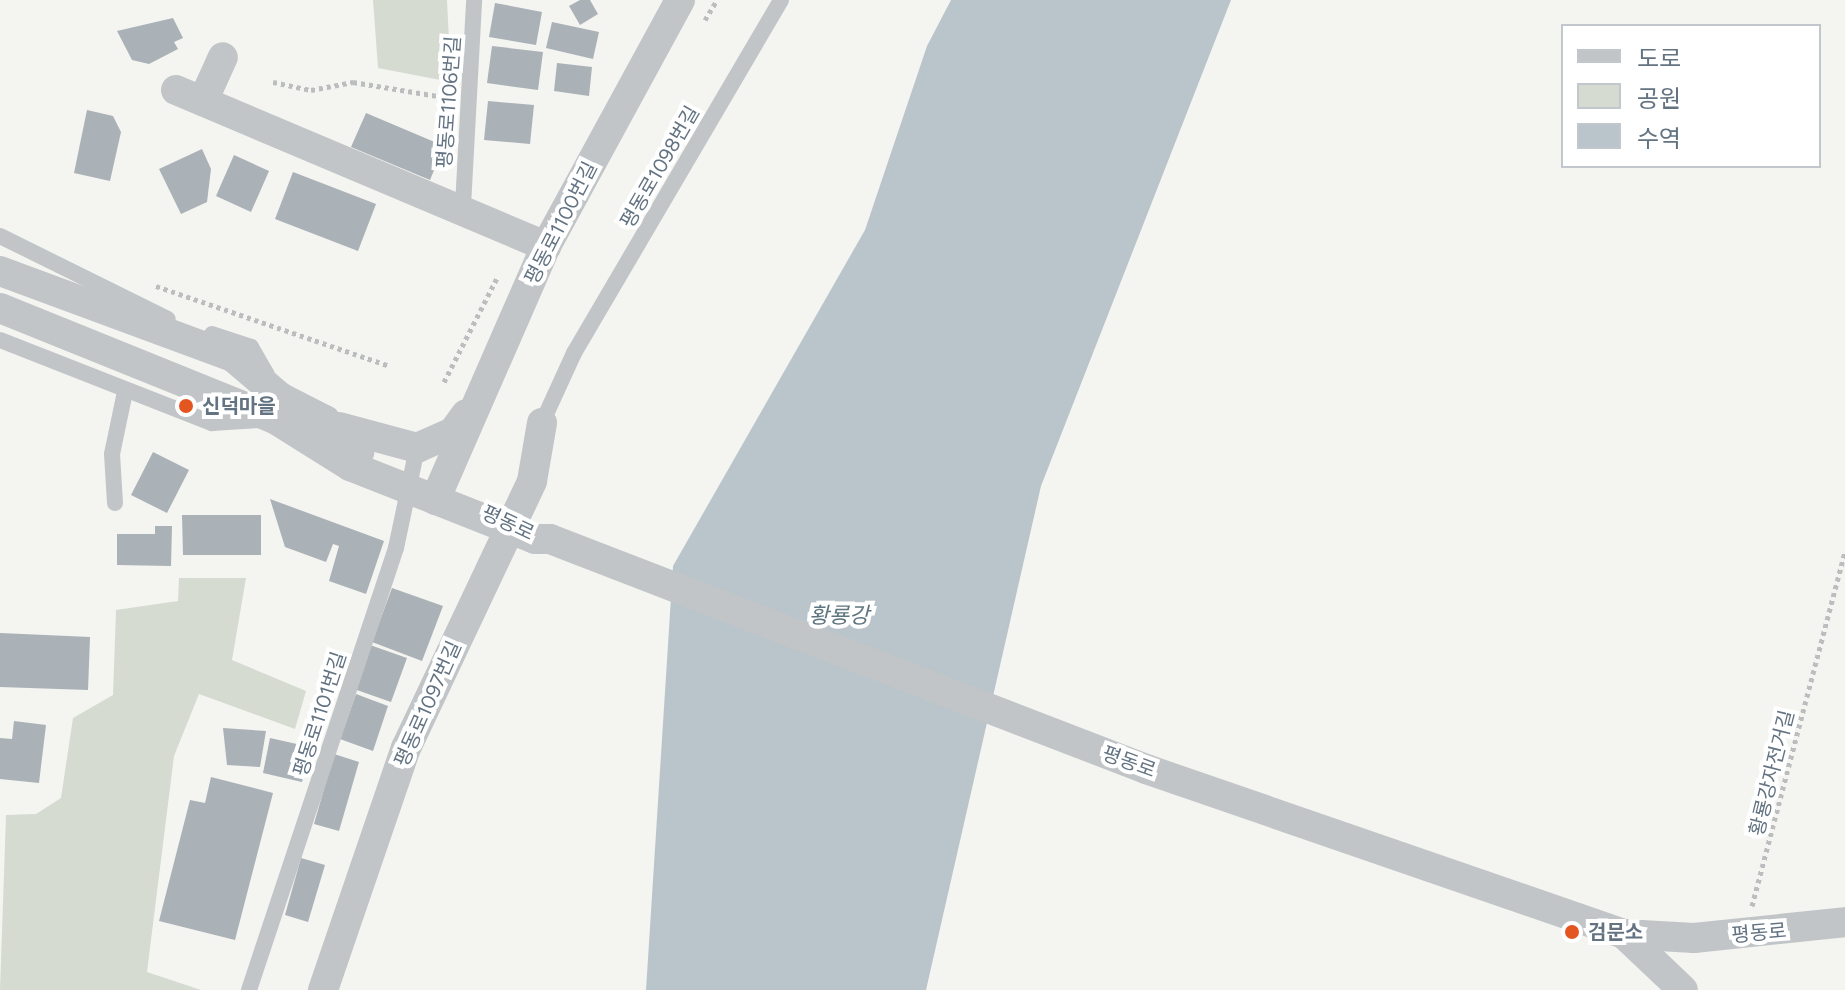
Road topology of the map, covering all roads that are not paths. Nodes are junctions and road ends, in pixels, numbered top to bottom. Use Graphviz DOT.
graph roads {
  1 [pos="474,0"];
  2 [pos="680,0"];
  3 [pos="781,0"];
  4 [pos="223,57"];
  5 [pos="463,206"];
  6 [pos="0,236"];
  7 [pos="546,246"];
  8 [pos="0,271"];
  9 [pos="0,308"];
  10 [pos="0,340"];
  11 [pos="125,392"];
  12 [pos="478,396"];
  13 [pos="278,408"];
  14 [pos="542,423"];
  15 [pos="422,481"];
  16 [pos="115,503"];
  17 [pos="510,527"];
  18 [pos="1845,922"];
  19 [pos="1624,934"];
  20 [pos="249,990"];
  21 [pos="323,990"];
  22 [pos="1683,990"];
  1 -- 5 [label="lane, 평동로1106번길"];
  2 -- 7 [label="street, 평동로1100번길"];
  3 -- 14 [label="lane, 평동로1098번길"];
  4 -- 5 [label="street"];
  5 -- 7 [label="street"];
  6 -- 13 [label="lane"];
  7 -- 12 [label="street, 평동로1100번길"];
  8 -- 13 [label="street, 평동로"];
  9 -- 13 [label="street, 평동로"];
  10 -- 11 [label="lane"];
  11 -- 13 [label="lane"];
  11 -- 16 [label="lane"];
  12 -- 15 [label="street"];
  12 -- 15 [label="street, 평동로1100번길"];
  13 -- 15 [label="street, 평동로"];
  13 -- 15 [label="street, 평동로"];
  14 -- 17 [label="street, 평동로1097번길"];
  15 -- 17 [label="street, 평동로"];
  15 -- 20 [label="lane, 평동로1101번길"];
  17 -- 19 [label="street, 평동로"];
  17 -- 21 [label="street, 평동로1097번길"];
  18 -- 19 [label="street, 평동로"];
  19 -- 22 [label="street, 평동로"];
}
